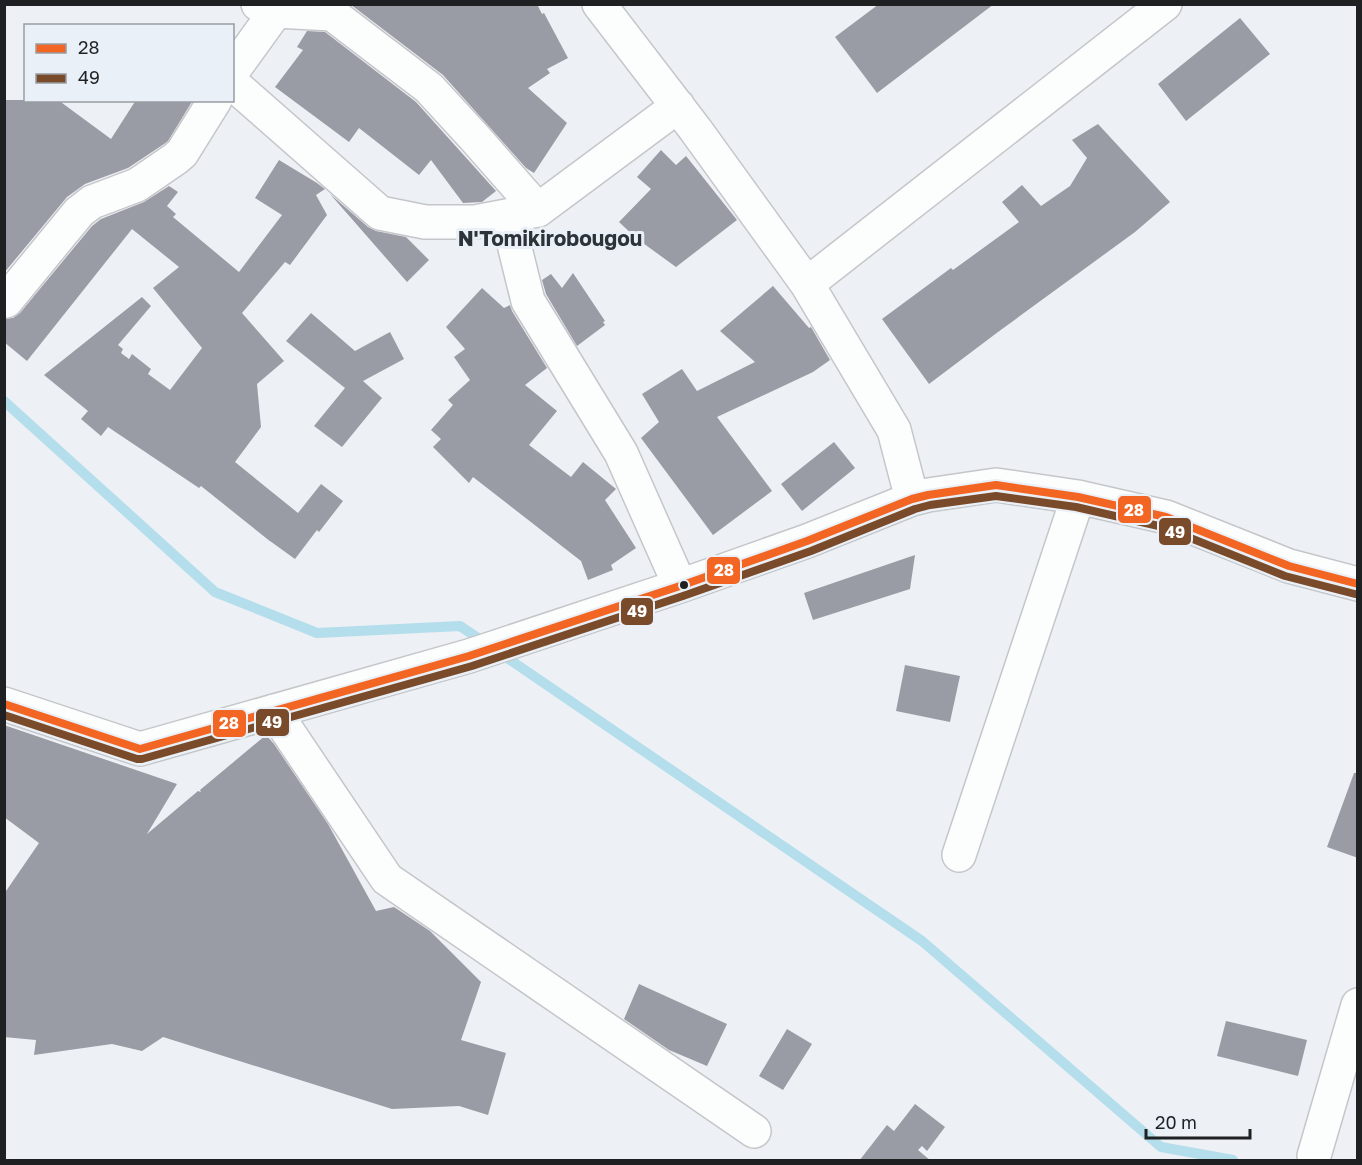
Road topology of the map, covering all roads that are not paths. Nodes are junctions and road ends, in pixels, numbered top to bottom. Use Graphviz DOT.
graph roads {
  1 [pos="599,4"];
  2 [pos="1165,4"];
  3 [pos="267,8"];
  4 [pos="234,68"];
  5 [pos="234,85"];
  6 [pos="213,102"];
  7 [pos="678,106"];
  8 [pos="523,213"];
  9 [pos="807,284"];
  10 [pos="6,301"];
  11 [pos="1078,497"];
  12 [pos="912,499"];
  13 [pos="1358,584"];
  14 [pos="680,586"];
  15 [pos="4,704"];
  16 [pos="274,711"];
  17 [pos="959,855"];
  18 [pos="1358,1005"];
  19 [pos="754,1131"];
  20 [pos="1314,1156"];
  1 -- 7 [label="street"];
  2 -- 9 [label="street"];
  3 -- 4 [label="street"];
  3 -- 8 [label="street"];
  5 -- 8 [label="street"];
  6 -- 10 [label="street"];
  7 -- 8 [label="street"];
  7 -- 9 [label="street"];
  8 -- 14 [label="street"];
  9 -- 12 [label="street"];
  11 -- 12 [label="street"];
  11 -- 13 [label="street"];
  11 -- 17 [label="street"];
  12 -- 14 [label="street"];
  14 -- 16 [label="street"];
  15 -- 16 [label="street"];
  16 -- 19 [label="street"];
  18 -- 20 [label="street"];
}
